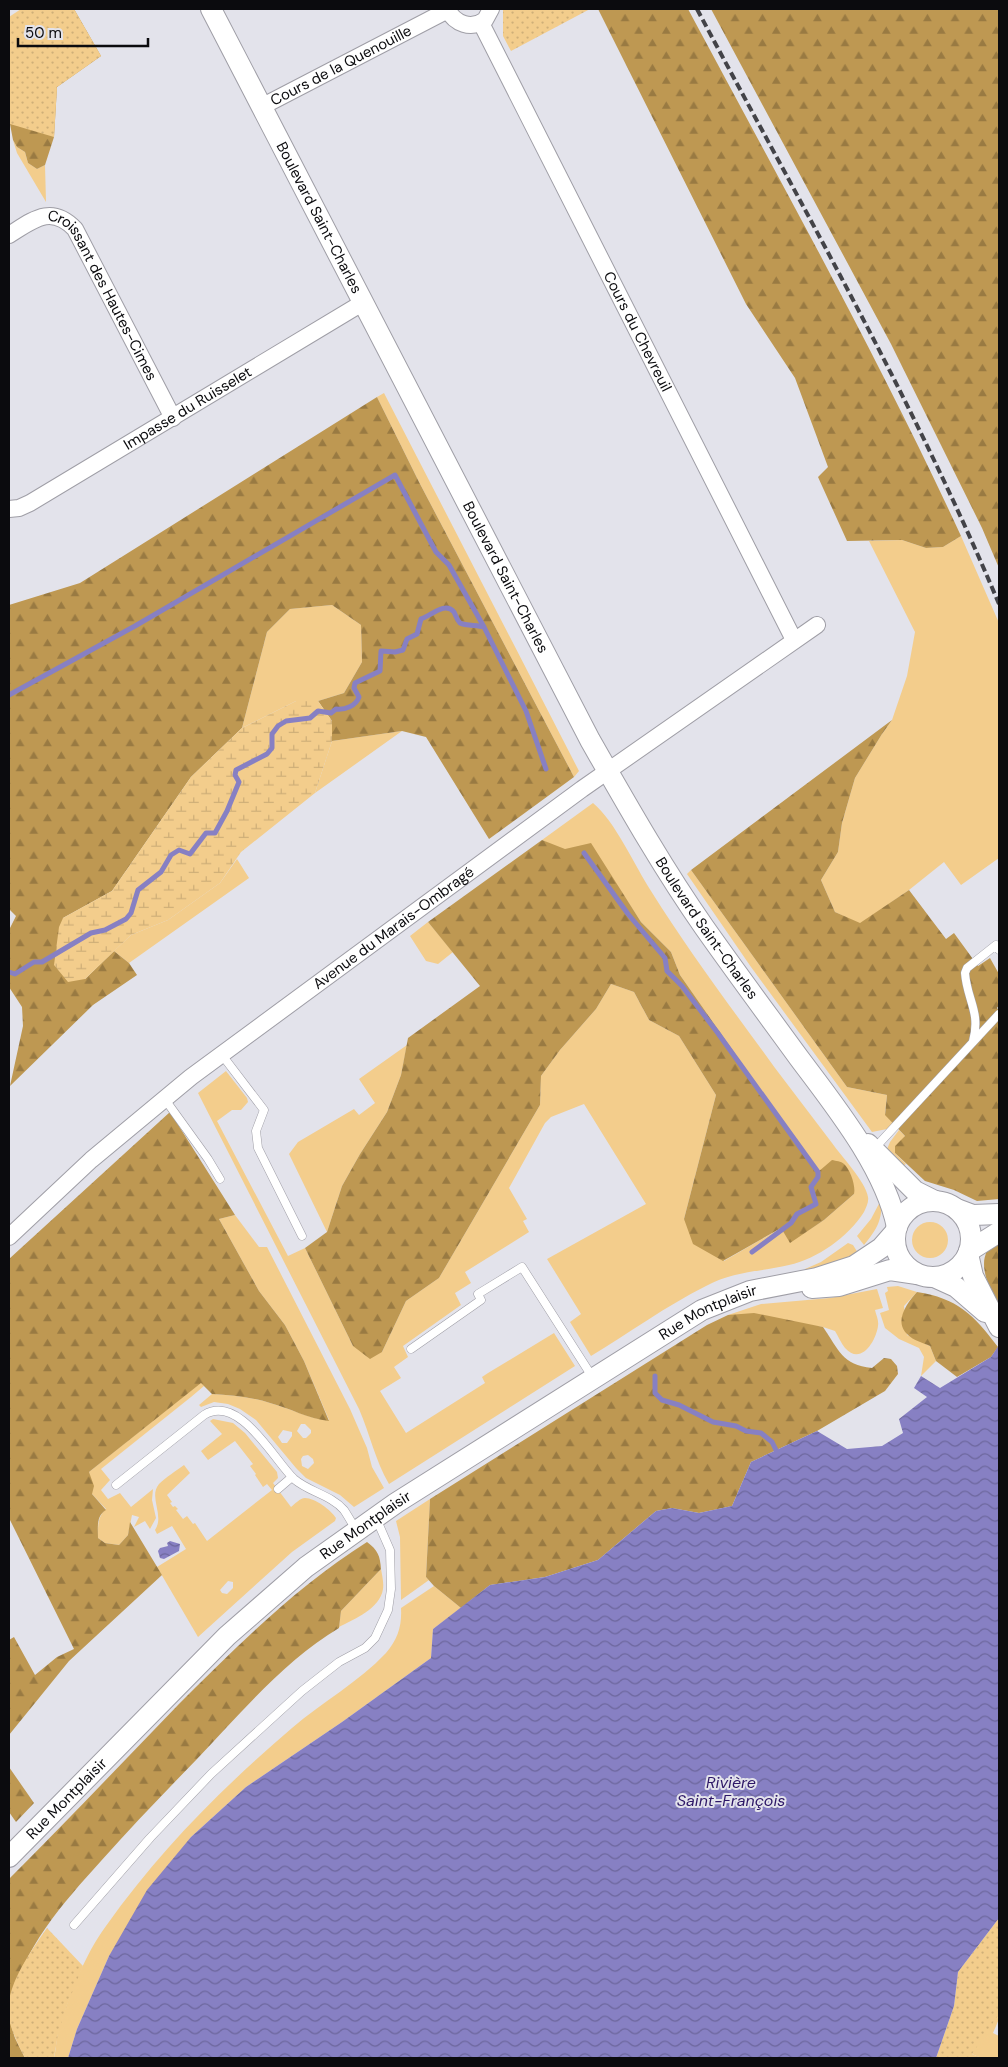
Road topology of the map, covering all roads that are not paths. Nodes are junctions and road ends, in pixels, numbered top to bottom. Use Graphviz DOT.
graph roads {
  1 [pos="211,9"];
  2 [pos="447,9"];
  3 [pos="491,9"];
  4 [pos="481,23"];
  5 [pos="261,107"];
  6 [pos="9,235"];
  7 [pos="364,302"];
  8 [pos="173,418"];
  9 [pos="9,509"];
  10 [pos="817,625"];
  11 [pos="794,640"];
  12 [pos="607,771"];
  13 [pos="999,950"];
  14 [pos="999,1014"];
  15 [pos="973,1043"];
  16 [pos="222,1055"];
  17 [pos="164,1098"];
  18 [pos="870,1153"];
  19 [pos="220,1179"];
  20 [pos="935,1201"];
  21 [pos="957,1210"];
  22 [pos="999,1214"];
  23 [pos="896,1229"];
  24 [pos="999,1232"];
  25 [pos="302,1236"];
  26 [pos="9,1237"];
  27 [pos="968,1252"];
  28 [pos="928,1277"];
  29 [pos="785,1285"];
  30 [pos="998,1325"];
  31 [pos="411,1349"];
  32 [pos="593,1378"];
  33 [pos="292,1477"];
  34 [pos="116,1485"];
  35 [pos="278,1490"];
  36 [pos="375,1517"];
  37 [pos="356,1530"];
  38 [pos="9,1857"];
  39 [pos="74,1925"];
  1 -- 5 [label="street, Boulevard Saint-Charles"];
  2 -- 4 [label="street"];
  2 -- 5 [label="street, Cours de la Quenouille"];
  3 -- 4 [label="street"];
  4 -- 11 [label="street, Cours du Chevreuil"];
  5 -- 7 [label="street, Boulevard Saint-Charles"];
  6 -- 8 [label="street, Croissant des Hautes-Cimes"];
  7 -- 8 [label="street, Impasse du Ruisselet"];
  7 -- 12 [label="street, Boulevard Saint-Charles"];
  8 -- 9 [label="street, Impasse du Ruisselet"];
  10 -- 11 [label="street, Avenue du Marais-Ombragé"];
  11 -- 12 [label="street, Avenue du Marais-Ombragé"];
  12 -- 16 [label="street, Avenue du Marais-Ombragé"];
  12 -- 18 [label="street, Boulevard Saint-Charles"];
  13 -- 15 [label="lane"];
  14 -- 15 [label="lane"];
  15 -- 18 [label="lane"];
  16 -- 17 [label="street, Avenue du Marais-Ombragé"];
  16 -- 25 [label="lane"];
  17 -- 19 [label="lane"];
  17 -- 26 [label="street, Avenue du Marais-Ombragé"];
  18 -- 20 [label="street, Boulevard Saint-Charles"];
  18 -- 23 [label="street, Boulevard Saint-Charles"];
  20 -- 21 [label="street"];
  20 -- 23 [label="street"];
  21 -- 22 [label="street"];
  21 -- 27 [label="street"];
  23 -- 28 [label="street"];
  23 -- 29 [label="street, Rue Montplaisir"];
  24 -- 27 [label="street"];
  27 -- 28 [label="street"];
  27 -- 30 [label="street"];
  28 -- 29 [label="street, Rue Montplaisir"];
  28 -- 30 [label="street"];
  29 -- 32 [label="street, Rue Montplaisir"];
  31 -- 32 [label="lane"];
  32 -- 36 [label="street, Rue Montplaisir"];
  33 -- 34 [label="lane"];
  33 -- 35 [label="lane"];
  33 -- 37 [label="lane"];
  36 -- 37 [label="street, Rue Montplaisir"];
  36 -- 39 [label="lane"];
  37 -- 38 [label="street, Rue Montplaisir"];
}
